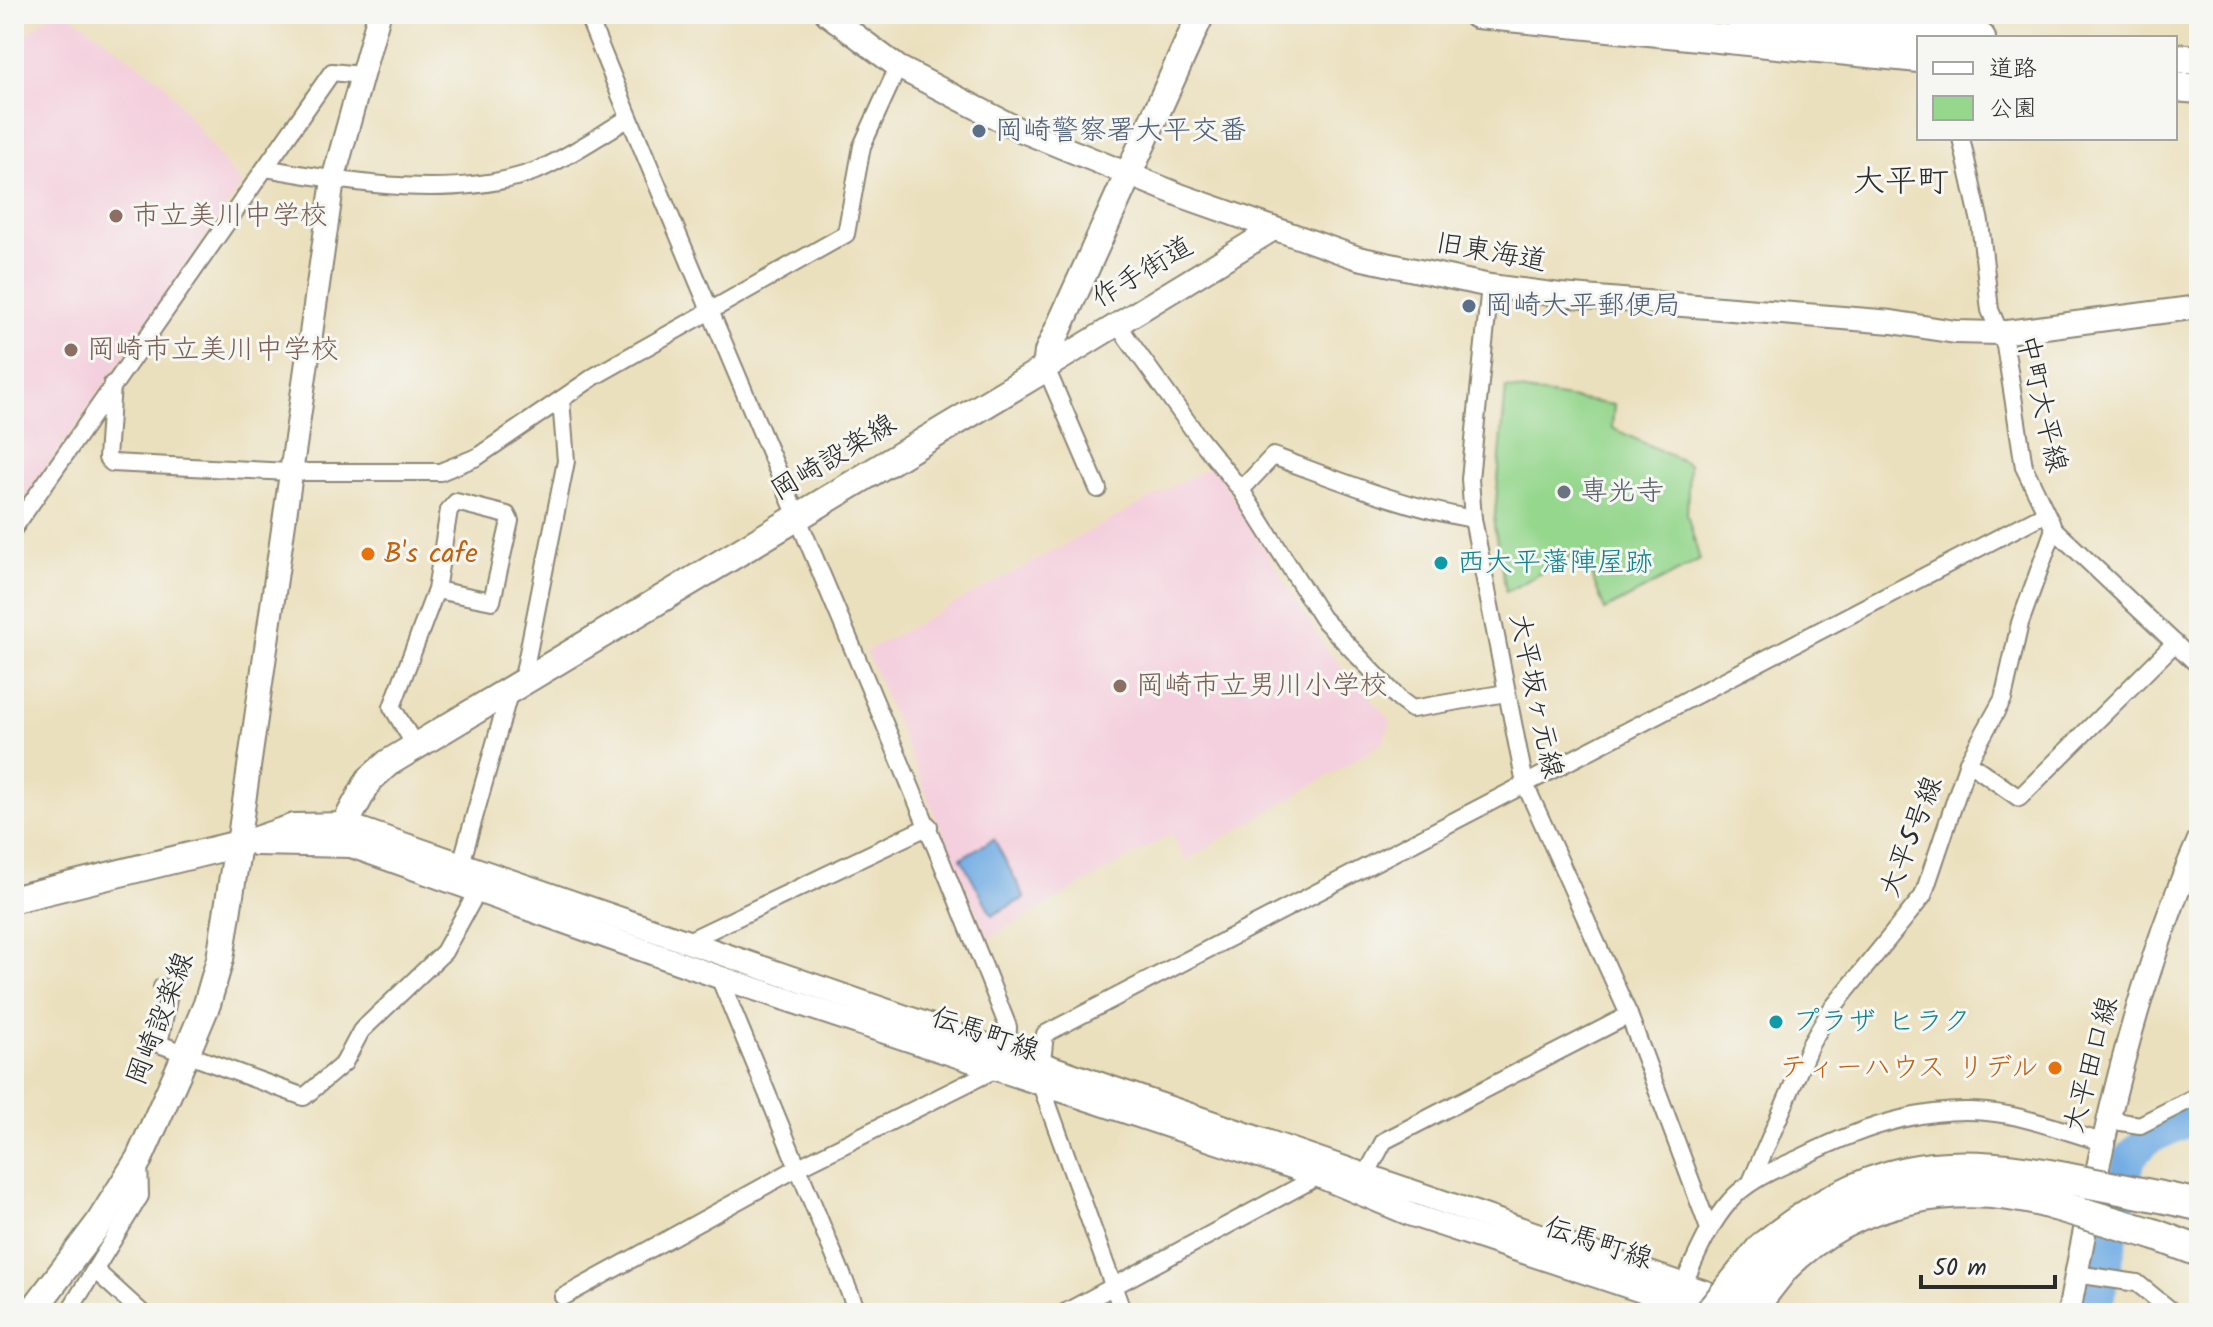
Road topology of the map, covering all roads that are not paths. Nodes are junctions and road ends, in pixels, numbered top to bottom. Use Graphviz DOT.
graph roads {
  1 [pos="379,14"];
  2 [pos="587,14"];
  3 [pos="827,14"];
  4 [pos="1201,14"];
  5 [pos="1477,14"];
  6 [pos="1738,14"];
  7 [pos="1932,28"];
  8 [pos="1971,36"];
  9 [pos="1917,58"];
  10 [pos="2177,58"];
  11 [pos="2199,60"];
  12 [pos="898,67"];
  13 [pos="360,75"];
  14 [pos="2177,87"];
  15 [pos="2199,89"];
  16 [pos="629,118"];
  17 [pos="1961,140"];
  18 [pos="265,168"];
  19 [pos="1128,173"];
  20 [pos="333,180"];
  21 [pos="1272,230"];
  22 [pos="1490,286"];
  23 [pos="2199,307"];
  24 [pos="711,313"];
  25 [pos="1117,324"];
  26 [pos="1999,333"];
  27 [pos="1046,368"];
  28 [pos="112,384"];
  29 [pos="561,400"];
  30 [pos="289,472"];
  31 [pos="1098,489"];
  32 [pos="1241,490"];
  33 [pos="2044,514"];
  34 [pos="796,518"];
  35 [pos="1473,519"];
  36 [pos="14,528"];
  37 [pos="2054,529"];
  38 [pos="436,590"];
  39 [pos="2175,643"];
  40 [pos="2199,666"];
  41 [pos="516,686"];
  42 [pos="1506,693"];
  43 [pos="416,747"];
  44 [pos="1968,762"];
  45 [pos="1525,784"];
  46 [pos="345,824"];
  47 [pos="929,826"];
  48 [pos="2199,840"];
  49 [pos="238,844"];
  50 [pos="461,864"];
  51 [pos="477,892"];
  52 [pos="14,899"];
  53 [pos="690,940"];
  54 [pos="719,977"];
  55 [pos="162,987"];
  56 [pos="1629,1015"];
  57 [pos="1007,1051"];
  58 [pos="186,1054"];
  59 [pos="1042,1062"];
  60 [pos="994,1070"];
  61 [pos="1041,1085"];
  62 [pos="2199,1095"];
  63 [pos="2108,1120"];
  64 [pos="2102,1142"];
  65 [pos="139,1159"];
  66 [pos="799,1167"];
  67 [pos="1367,1173"];
  68 [pos="1319,1176"];
  69 [pos="1751,1182"];
  70 [pos="2060,1192"];
  71 [pos="2199,1205"];
  72 [pos="1709,1229"];
  73 [pos="2199,1251"];
  74 [pos="1774,1257"];
  75 [pos="96,1271"];
  76 [pos="2076,1274"];
  77 [pos="1112,1285"];
  78 [pos="563,1297"];
  79 [pos="1677,1300"];
  80 [pos="31,1313"];
  81 [pos="68,1313"];
  82 [pos="142,1313"];
  83 [pos="858,1313"];
  84 [pos="1064,1313"];
  85 [pos="1123,1313"];
  86 [pos="1709,1313"];
  87 [pos="1721,1313"];
  88 [pos="1748,1313"];
  89 [pos="1766,1313"];
  90 [pos="2069,1313"];
  91 [pos="2174,1313"];
  1 -- 13 [label="street"];
  2 -- 16 [label="street"];
  3 -- 12 [label="street, 旧東海道"];
  4 -- 19 [label="main road"];
  5 -- 9 [label="highway"];
  6 -- 7 [label="highway"];
  7 -- 8 [label="highway"];
  10 -- 11 [label="highway"];
  12 -- 19 [label="street, 旧東海道"];
  12 -- 24 [label="street"];
  13 -- 18 [label="street"];
  13 -- 20 [label="street"];
  14 -- 15 [label="highway"];
  16 -- 20 [label="street"];
  16 -- 24 [label="street"];
  17 -- 26 [label="street, 中町大平線"];
  18 -- 20 [label="street"];
  18 -- 28 [label="street"];
  19 -- 21 [label="street, 旧東海道"];
  19 -- 27 [label="main road"];
  20 -- 30 [label="street"];
  21 -- 22 [label="street, 旧東海道"];
  21 -- 25 [label="street, 作手街道"];
  22 -- 26 [label="street, 旧東海道"];
  22 -- 35 [label="street, 大平坂ヶ元線"];
  23 -- 26 [label="street, 旧東海道"];
  24 -- 29 [label="street"];
  24 -- 34 [label="street"];
  25 -- 27 [label="street, 作手街道"];
  25 -- 32 [label="street"];
  26 -- 33 [label="street, 中町大平線"];
  27 -- 31 [label="street"];
  27 -- 34 [label="main road, 岡崎設楽線"];
  28 -- 30 [label="street"];
  28 -- 36 [label="street"];
  29 -- 30 [label="street"];
  29 -- 41 [label="street"];
  30 -- 49 [label="street"];
  32 -- 35 [label="street"];
  32 -- 42 [label="street"];
  33 -- 37 [label="street, 中町大平線"];
  33 -- 45 [label="street"];
  34 -- 41 [label="main road, 岡崎設楽線"];
  34 -- 47 [label="street"];
  35 -- 42 [label="street, 大平坂ヶ元線"];
  37 -- 39 [label="street, 中町大平線"];
  37 -- 44 [label="street, 大平5号線"];
  38 -- 38 [label="street"];
  38 -- 43 [label="street"];
  39 -- 40 [label="street, 中町大平線"];
  39 -- 44 [label="street"];
  41 -- 43 [label="main road, 岡崎設楽線"];
  41 -- 50 [label="street"];
  42 -- 45 [label="street, 大平坂ヶ元線"];
  43 -- 46 [label="main road, 岡崎設楽線"];
  44 -- 69 [label="street, 大平5号線"];
  45 -- 56 [label="street, 大平坂ヶ元線"];
  45 -- 59 [label="street"];
  46 -- 49 [label="street"];
  46 -- 50 [label="street"];
  47 -- 53 [label="street"];
  47 -- 57 [label="street"];
  48 -- 63 [label="street, 大平田口線"];
  49 -- 51 [label="street, 伝馬町線"];
  49 -- 52 [label="main road"];
  49 -- 58 [label="main road, 岡崎設楽線"];
  50 -- 53 [label="street"];
  51 -- 54 [label="street, 伝馬町線"];
  51 -- 58 [label="street"];
  53 -- 57 [label="street, 伝馬町線"];
  54 -- 60 [label="street, 伝馬町線"];
  54 -- 66 [label="street"];
  55 -- 58 [label="street"];
  56 -- 67 [label="street"];
  56 -- 72 [label="street, 大平坂ヶ元線"];
  57 -- 59 [label="street, 伝馬町線"];
  58 -- 65 [label="main road, 岡崎設楽線"];
  59 -- 67 [label="street, 伝馬町線"];
  60 -- 61 [label="street, 伝馬町線"];
  60 -- 66 [label="street"];
  61 -- 68 [label="street, 伝馬町線"];
  61 -- 77 [label="street"];
  62 -- 63 [label="street"];
  63 -- 64 [label="street, 大平田口線"];
  64 -- 69 [label="street"];
  64 -- 76 [label="street, 大平田口線"];
  65 -- 75 [label="street"];
  65 -- 80 [label="main road, 岡崎設楽線"];
  66 -- 78 [label="street"];
  66 -- 83 [label="street"];
  67 -- 79 [label="street, 伝馬町線"];
  68 -- 77 [label="street"];
  68 -- 79 [label="street, 伝馬町線"];
  69 -- 72 [label="street"];
  70 -- 71 [label="highway, bridge"];
  70 -- 73 [label="highway, bridge"];
  70 -- 74 [label="highway"];
  72 -- 79 [label="street"];
  74 -- 86 [label="highway, bridge"];
  74 -- 87 [label="highway, bridge"];
  74 -- 88 [label="highway, bridge"];
  75 -- 81 [label="street"];
  75 -- 82 [label="street"];
  76 -- 90 [label="street, 大平田口線"];
  76 -- 91 [label="street"];
  77 -- 84 [label="street"];
  77 -- 85 [label="street"];
  79 -- 86 [label="street, 伝馬町線"];
  79 -- 89 [label="street"];
}
